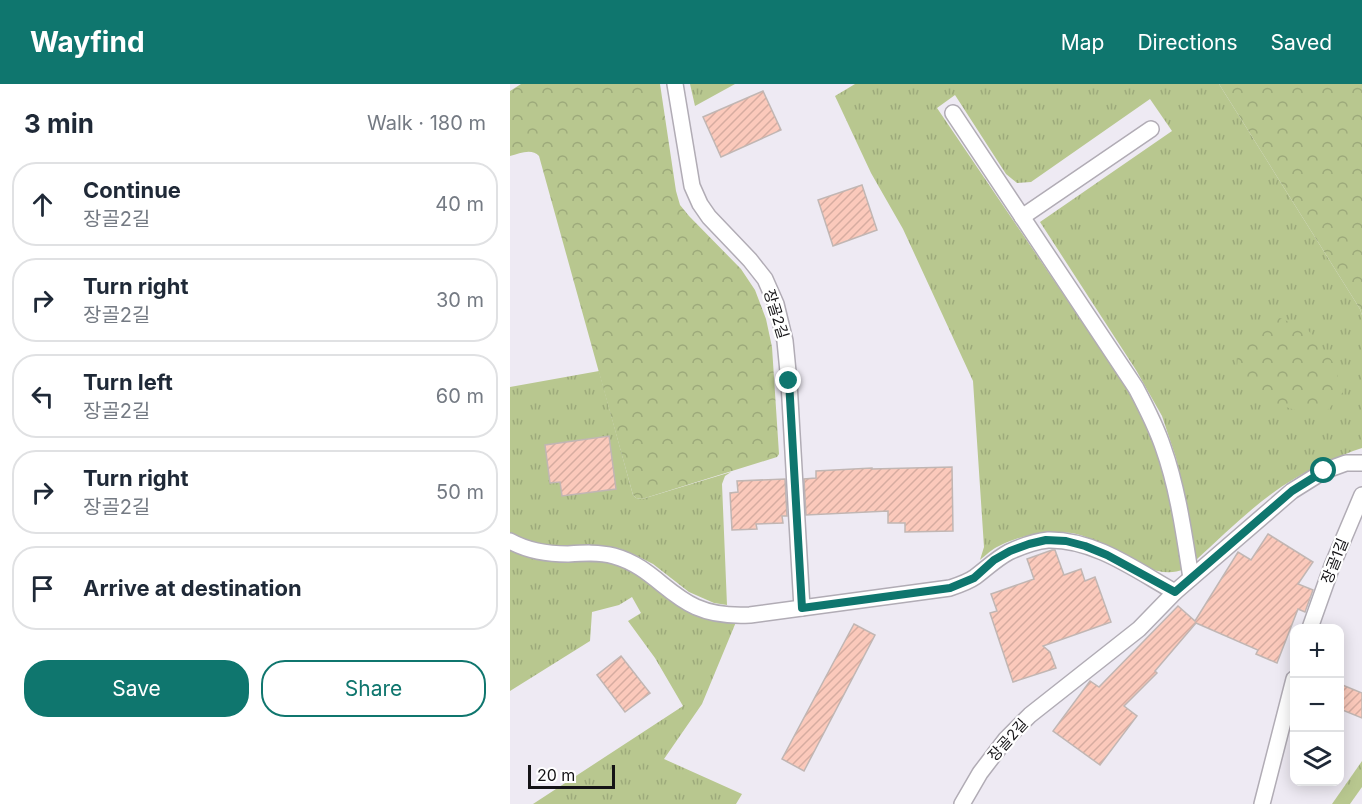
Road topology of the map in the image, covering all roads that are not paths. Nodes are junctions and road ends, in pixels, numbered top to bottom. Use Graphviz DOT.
graph roads {
  1 [pos="675,84"];
  2 [pos="953,113"];
  3 [pos="1151,129"];
  4 [pos="1022,217"];
  5 [pos="1362,463"];
  6 [pos="1362,495"];
  7 [pos="510,541"];
  8 [pos="1191,578"];
  9 [pos="1175,592"];
  10 [pos="802,608"];
  11 [pos="1311,624"];
  12 [pos="1290,695"];
  13 [pos="962,804"];
  14 [pos="1262,804"];
  1 -- 10 [label="lane, 장골2길"];
  2 -- 4 [label="lane"];
  3 -- 4 [label="lane"];
  4 -- 8 [label="lane"];
  5 -- 8 [label="lane, 장골2길"];
  6 -- 11 [label="lane, 장골1길"];
  7 -- 10 [label="lane"];
  8 -- 9 [label="lane, 장골2길"];
  9 -- 10 [label="lane"];
  9 -- 13 [label="lane, 장골2길"];
  12 -- 14 [label="lane"];
}
